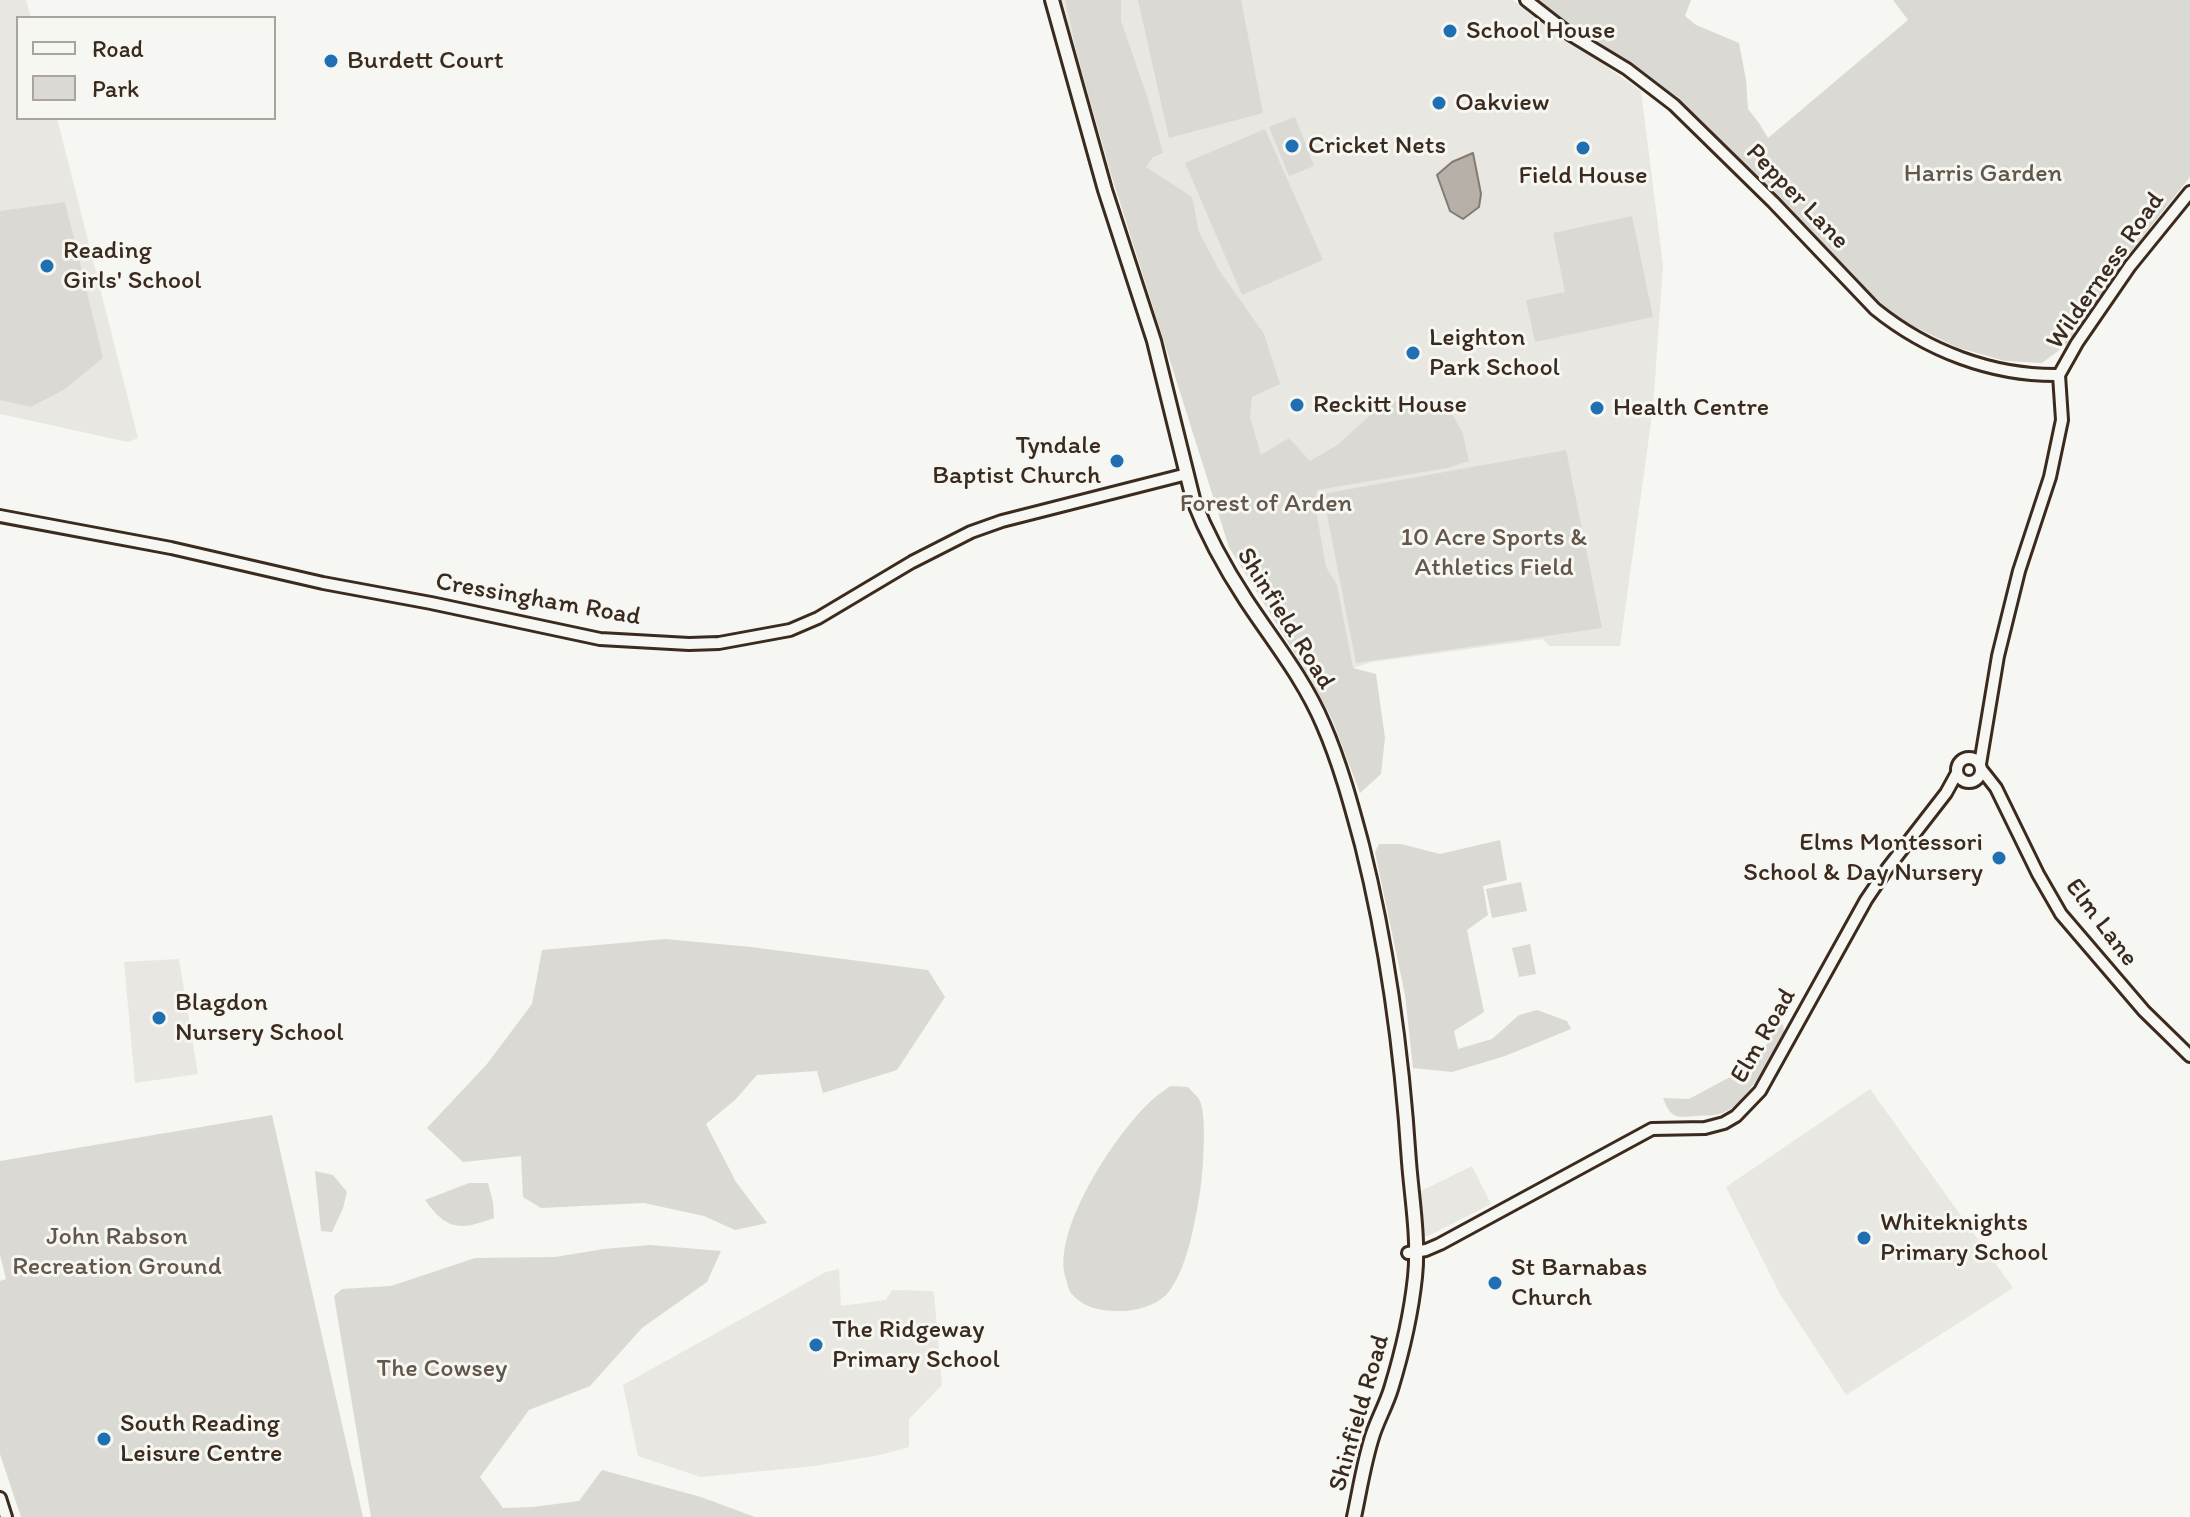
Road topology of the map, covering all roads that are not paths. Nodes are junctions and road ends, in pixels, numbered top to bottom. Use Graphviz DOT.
graph roads {
  1 [pos="1052,0"];
  2 [pos="1526,0"];
  3 [pos="2190,192"];
  4 [pos="2059,375"];
  5 [pos="1187,474"];
  6 [pos="0,516"];
  7 [pos="1984,734"];
  8 [pos="1967,758"];
  9 [pos="1981,767"];
  10 [pos="1957,773"];
  11 [pos="1970,781"];
  12 [pos="1946,793"];
  13 [pos="2001,799"];
  14 [pos="2190,1056"];
  15 [pos="1412,1253"];
  16 [pos="0,1498"];
  17 [pos="6,1517"];
  18 [pos="1354,1517"];
  1 -- 5 [label="main road, Shinfield Road"];
  2 -- 4 [label="street, Pepper Lane"];
  3 -- 4 [label="street, Wilderness Road"];
  4 -- 7 [label="street"];
  5 -- 6 [label="street, Cressingham Road"];
  5 -- 15 [label="main road, Shinfield Road"];
  7 -- 8 [label="street"];
  7 -- 9 [label="street"];
  8 -- 9 [label="street"];
  8 -- 10 [label="street"];
  9 -- 11 [label="street"];
  9 -- 13 [label="street, Elm Lane"];
  10 -- 11 [label="street"];
  10 -- 12 [label="street, Elm Road"];
  11 -- 12 [label="street, Elm Road"];
  11 -- 13 [label="street"];
  12 -- 15 [label="street, Elm Road"];
  13 -- 14 [label="street, Elm Lane"];
  15 -- 18 [label="main road, Shinfield Road"];
  16 -- 17 [label="street"];
}
